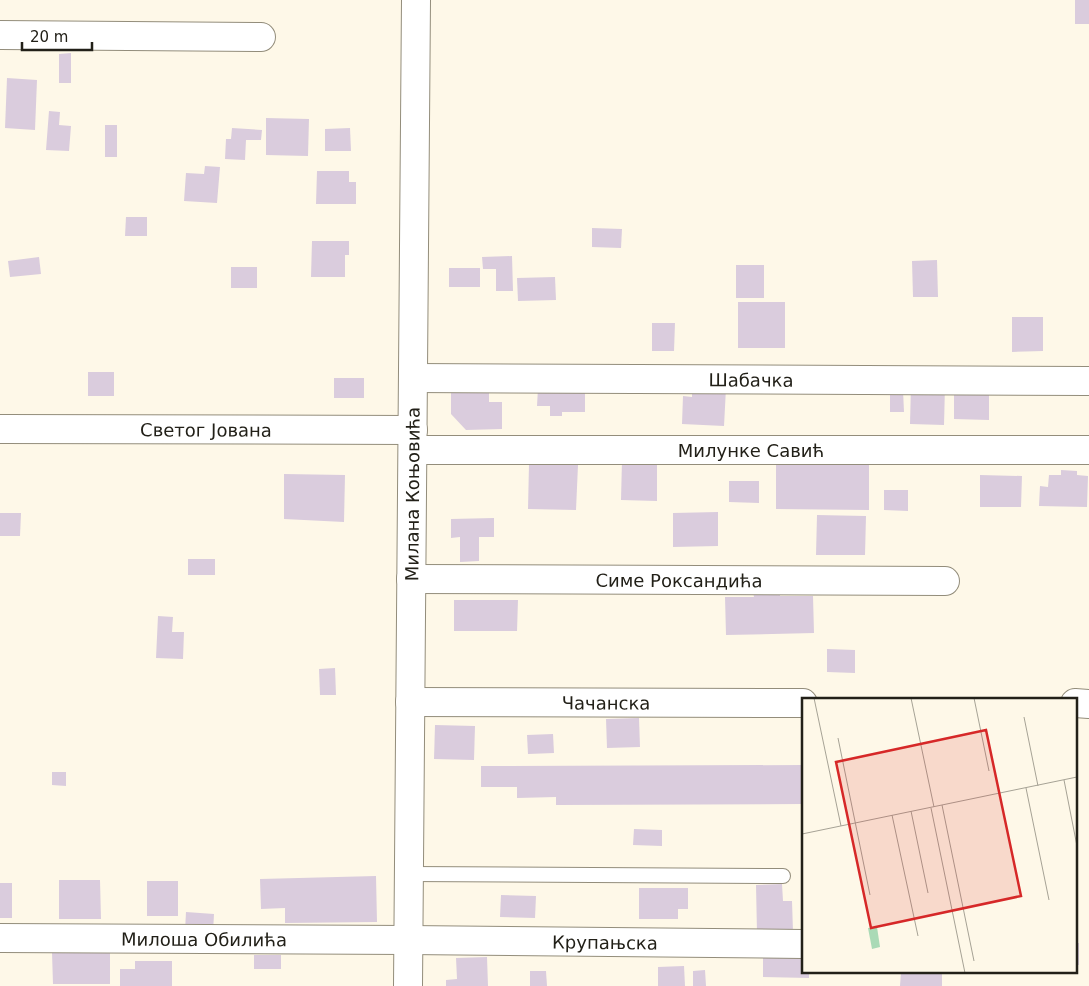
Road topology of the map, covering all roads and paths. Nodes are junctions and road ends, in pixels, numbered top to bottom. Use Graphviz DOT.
graph roads {
  1 [pos="416,0"];
  2 [pos="0,35"];
  3 [pos="261,37"];
  4 [pos="413,378"];
  5 [pos="1089,381"];
  6 [pos="0,429"];
  7 [pos="413,440"];
  8 [pos="1089,450"];
  9 [pos="411,579"];
  10 [pos="945,581"];
  11 [pos="410,702"];
  12 [pos="802,703"];
  13 [pos="1076,704"];
  14 [pos="1089,704"];
  15 [pos="408,874"];
  16 [pos="783,876"];
  17 [pos="0,938"];
  18 [pos="408,940"];
  19 [pos="802,944"];
  20 [pos="408,986"];
  1 -- 4 [label="street, Милана Коњовића"];
  2 -- 3 [label="street"];
  4 -- 5 [label="street, Шабачка"];
  4 -- 7 [label="street, Милана Коњовића"];
  6 -- 7 [label="street, Светог Јована"];
  7 -- 8 [label="street, Милунке Савић"];
  7 -- 9 [label="street, Милана Коњовића"];
  9 -- 10 [label="street, Симе Роксандића"];
  9 -- 11 [label="street, Милана Коњовића"];
  11 -- 12 [label="street, Чачанска"];
  11 -- 15 [label="street, Милана Коњовића"];
  13 -- 14 [label="street"];
  15 -- 16 [label="lane"];
  15 -- 18 [label="street, Милана Коњовића"];
  17 -- 18 [label="street, Милоша Обилића"];
  18 -- 19 [label="street, Крупањска"];
  18 -- 20 [label="street, Милана Коњовића"];
}
